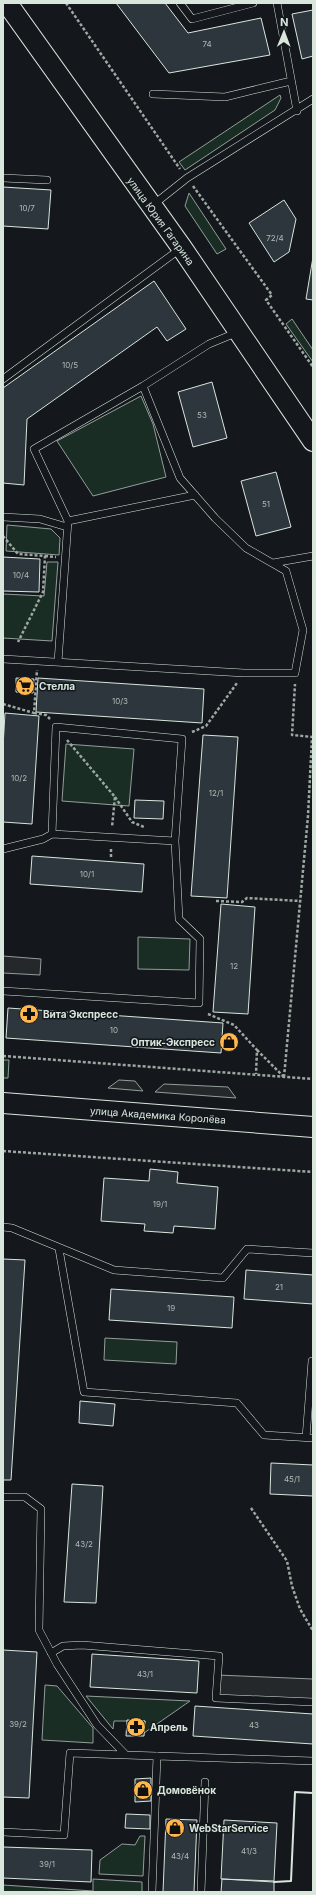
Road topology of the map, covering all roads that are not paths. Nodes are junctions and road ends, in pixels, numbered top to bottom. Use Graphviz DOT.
graph roads {
  1 [pos="7,3"];
  2 [pos="180,3"];
  3 [pos="253,3"];
  4 [pos="278,3"];
  5 [pos="291,81"];
  6 [pos="153,94"];
  7 [pos="313,100"];
  8 [pos="297,111"];
  9 [pos="3,178"];
  10 [pos="47,180"];
  11 [pos="151,207"];
  12 [pos="182,248"];
  13 [pos="238,331"];
  14 [pos="3,379"];
  15 [pos="143,386"];
  16 [pos="313,441"];
  17 [pos="195,495"];
  18 [pos="3,517"];
  19 [pos="68,524"];
  20 [pos="313,556"];
  21 [pos="273,563"];
  22 [pos="3,659"];
  23 [pos="58,662"];
  24 [pos="52,834"];
  25 [pos="175,841"];
  26 [pos="3,849"];
  27 [pos="3,991"];
  28 [pos="3,1103"];
  29 [pos="313,1127"];
  30 [pos="3,1227"];
  31 [pos="59,1249"];
  32 [pos="313,1253"];
  33 [pos="312,1361"];
  34 [pos="309,1438"];
  35 [pos="3,1497"];
  36 [pos="51,1652"];
  37 [pos="313,1702"];
  38 [pos="126,1755"];
  39 [pos="157,1756"];
  40 [pos="313,1761"];
  41 [pos="205,1782"];
  42 [pos="3,1832"];
  43 [pos="152,1892"];
  44 [pos="201,1892"];
  1 -- 11 [label="main road, улица Юрия Гагарина"];
  2 -- 3 [label="lane"];
  4 -- 5 [label="lane"];
  5 -- 6 [label="lane"];
  5 -- 8 [label="lane"];
  7 -- 8 [label="lane"];
  8 -- 11 [label="lane"];
  9 -- 10 [label="lane"];
  11 -- 12 [label="main road, улица Юрия Гагарина"];
  12 -- 13 [label="main road, улица Юрия Гагарина"];
  12 -- 14 [label="lane"];
  13 -- 15 [label="lane"];
  13 -- 16 [label="main road, улица Юрия Гагарина"];
  15 -- 17 [label="lane"];
  15 -- 19 [label="lane"];
  17 -- 19 [label="lane"];
  17 -- 21 [label="lane"];
  18 -- 19 [label="lane"];
  19 -- 23 [label="lane"];
  20 -- 21 [label="lane"];
  21 -- 23 [label="lane"];
  22 -- 23 [label="lane"];
  24 -- 25 [label="lane"];
  24 -- 25 [label="lane"];
  24 -- 26 [label="lane"];
  25 -- 27 [label="lane"];
  28 -- 29 [label="main road, улица Академика Королёва"];
  30 -- 31 [label="lane"];
  31 -- 32 [label="lane"];
  31 -- 34 [label="lane"];
  33 -- 34 [label="lane"];
  35 -- 36 [label="lane"];
  36 -- 37 [label="lane"];
  36 -- 38 [label="lane"];
  38 -- 39 [label="lane"];
  38 -- 42 [label="lane"];
  39 -- 40 [label="lane"];
  39 -- 43 [label="lane"];
  41 -- 44 [label="lane"];
}
